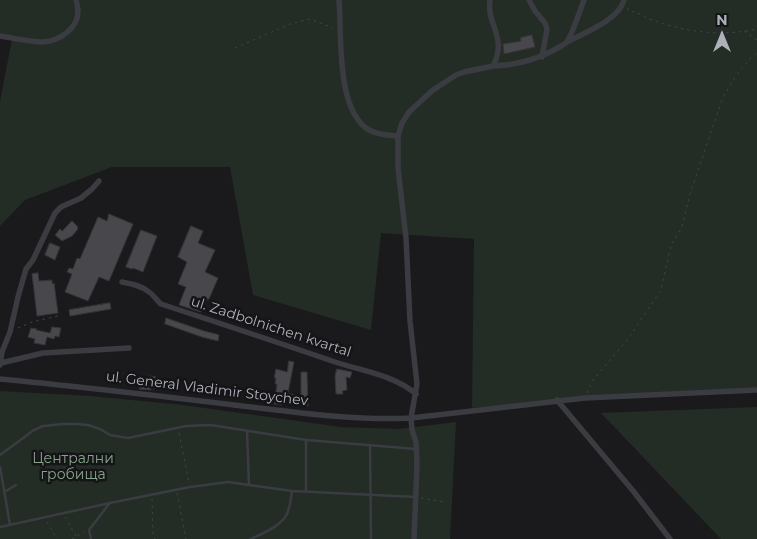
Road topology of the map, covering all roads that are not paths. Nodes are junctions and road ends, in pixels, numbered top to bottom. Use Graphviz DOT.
graph roads {
  1 [pos="76,0"];
  2 [pos="341,0"];
  3 [pos="490,0"];
  4 [pos="530,0"];
  5 [pos="584,0"];
  6 [pos="624,2"];
  7 [pos="0,36"];
  8 [pos="566,43"];
  9 [pos="542,57"];
  10 [pos="493,66"];
  11 [pos="398,136"];
  12 [pos="100,180"];
  13 [pos="122,282"];
  14 [pos="129,348"];
  15 [pos="0,364"];
  16 [pos="0,379"];
  17 [pos="757,390"];
  18 [pos="416,394"];
  19 [pos="557,400"];
  20 [pos="411,418"];
  21 [pos="247,431"];
  22 [pos="306,440"];
  23 [pos="370,445"];
  24 [pos="416,449"];
  25 [pos="0,456"];
  26 [pos="0,467"];
  27 [pos="16,485"];
  28 [pos="249,485"];
  29 [pos="292,491"];
  30 [pos="306,491"];
  31 [pos="4,492"];
  32 [pos="370,495"];
  33 [pos="416,497"];
  34 [pos="110,503"];
  35 [pos="10,525"];
  36 [pos="0,527"];
  37 [pos="91,539"];
  38 [pos="251,539"];
  39 [pos="371,539"];
  40 [pos="414,539"];
  41 [pos="670,539"];
  1 -- 7 [label="street"];
  2 -- 11 [label="street"];
  3 -- 10 [label="street"];
  4 -- 9 [label="street"];
  5 -- 8 [label="street"];
  6 -- 8 [label="street"];
  8 -- 9 [label="street"];
  9 -- 10 [label="street"];
  10 -- 11 [label="street"];
  11 -- 18 [label="street"];
  12 -- 15 [label="street"];
  13 -- 18 [label="street, ul. Zadbolnichen kvartal"];
  14 -- 15 [label="street"];
  16 -- 20 [label="street, ul. General Vladimir Stoychev"];
  17 -- 19 [label="street, ul. General Vladimir Stoychev"];
  18 -- 20 [label="street"];
  19 -- 20 [label="street, ul. General Vladimir Stoychev"];
  19 -- 41 [label="street"];
  20 -- 24 [label="street"];
  21 -- 22 [label="lane"];
  21 -- 25 [label="lane"];
  21 -- 28 [label="lane"];
  22 -- 23 [label="lane"];
  22 -- 30 [label="lane"];
  23 -- 24 [label="lane"];
  23 -- 32 [label="lane"];
  24 -- 33 [label="street"];
  26 -- 31 [label="lane"];
  27 -- 31 [label="lane"];
  28 -- 29 [label="lane"];
  28 -- 34 [label="lane"];
  29 -- 30 [label="lane"];
  29 -- 38 [label="lane"];
  30 -- 32 [label="lane"];
  31 -- 35 [label="lane"];
  32 -- 33 [label="lane"];
  32 -- 39 [label="lane"];
  33 -- 40 [label="street"];
  34 -- 35 [label="lane"];
  34 -- 37 [label="lane"];
  35 -- 36 [label="lane"];
}
